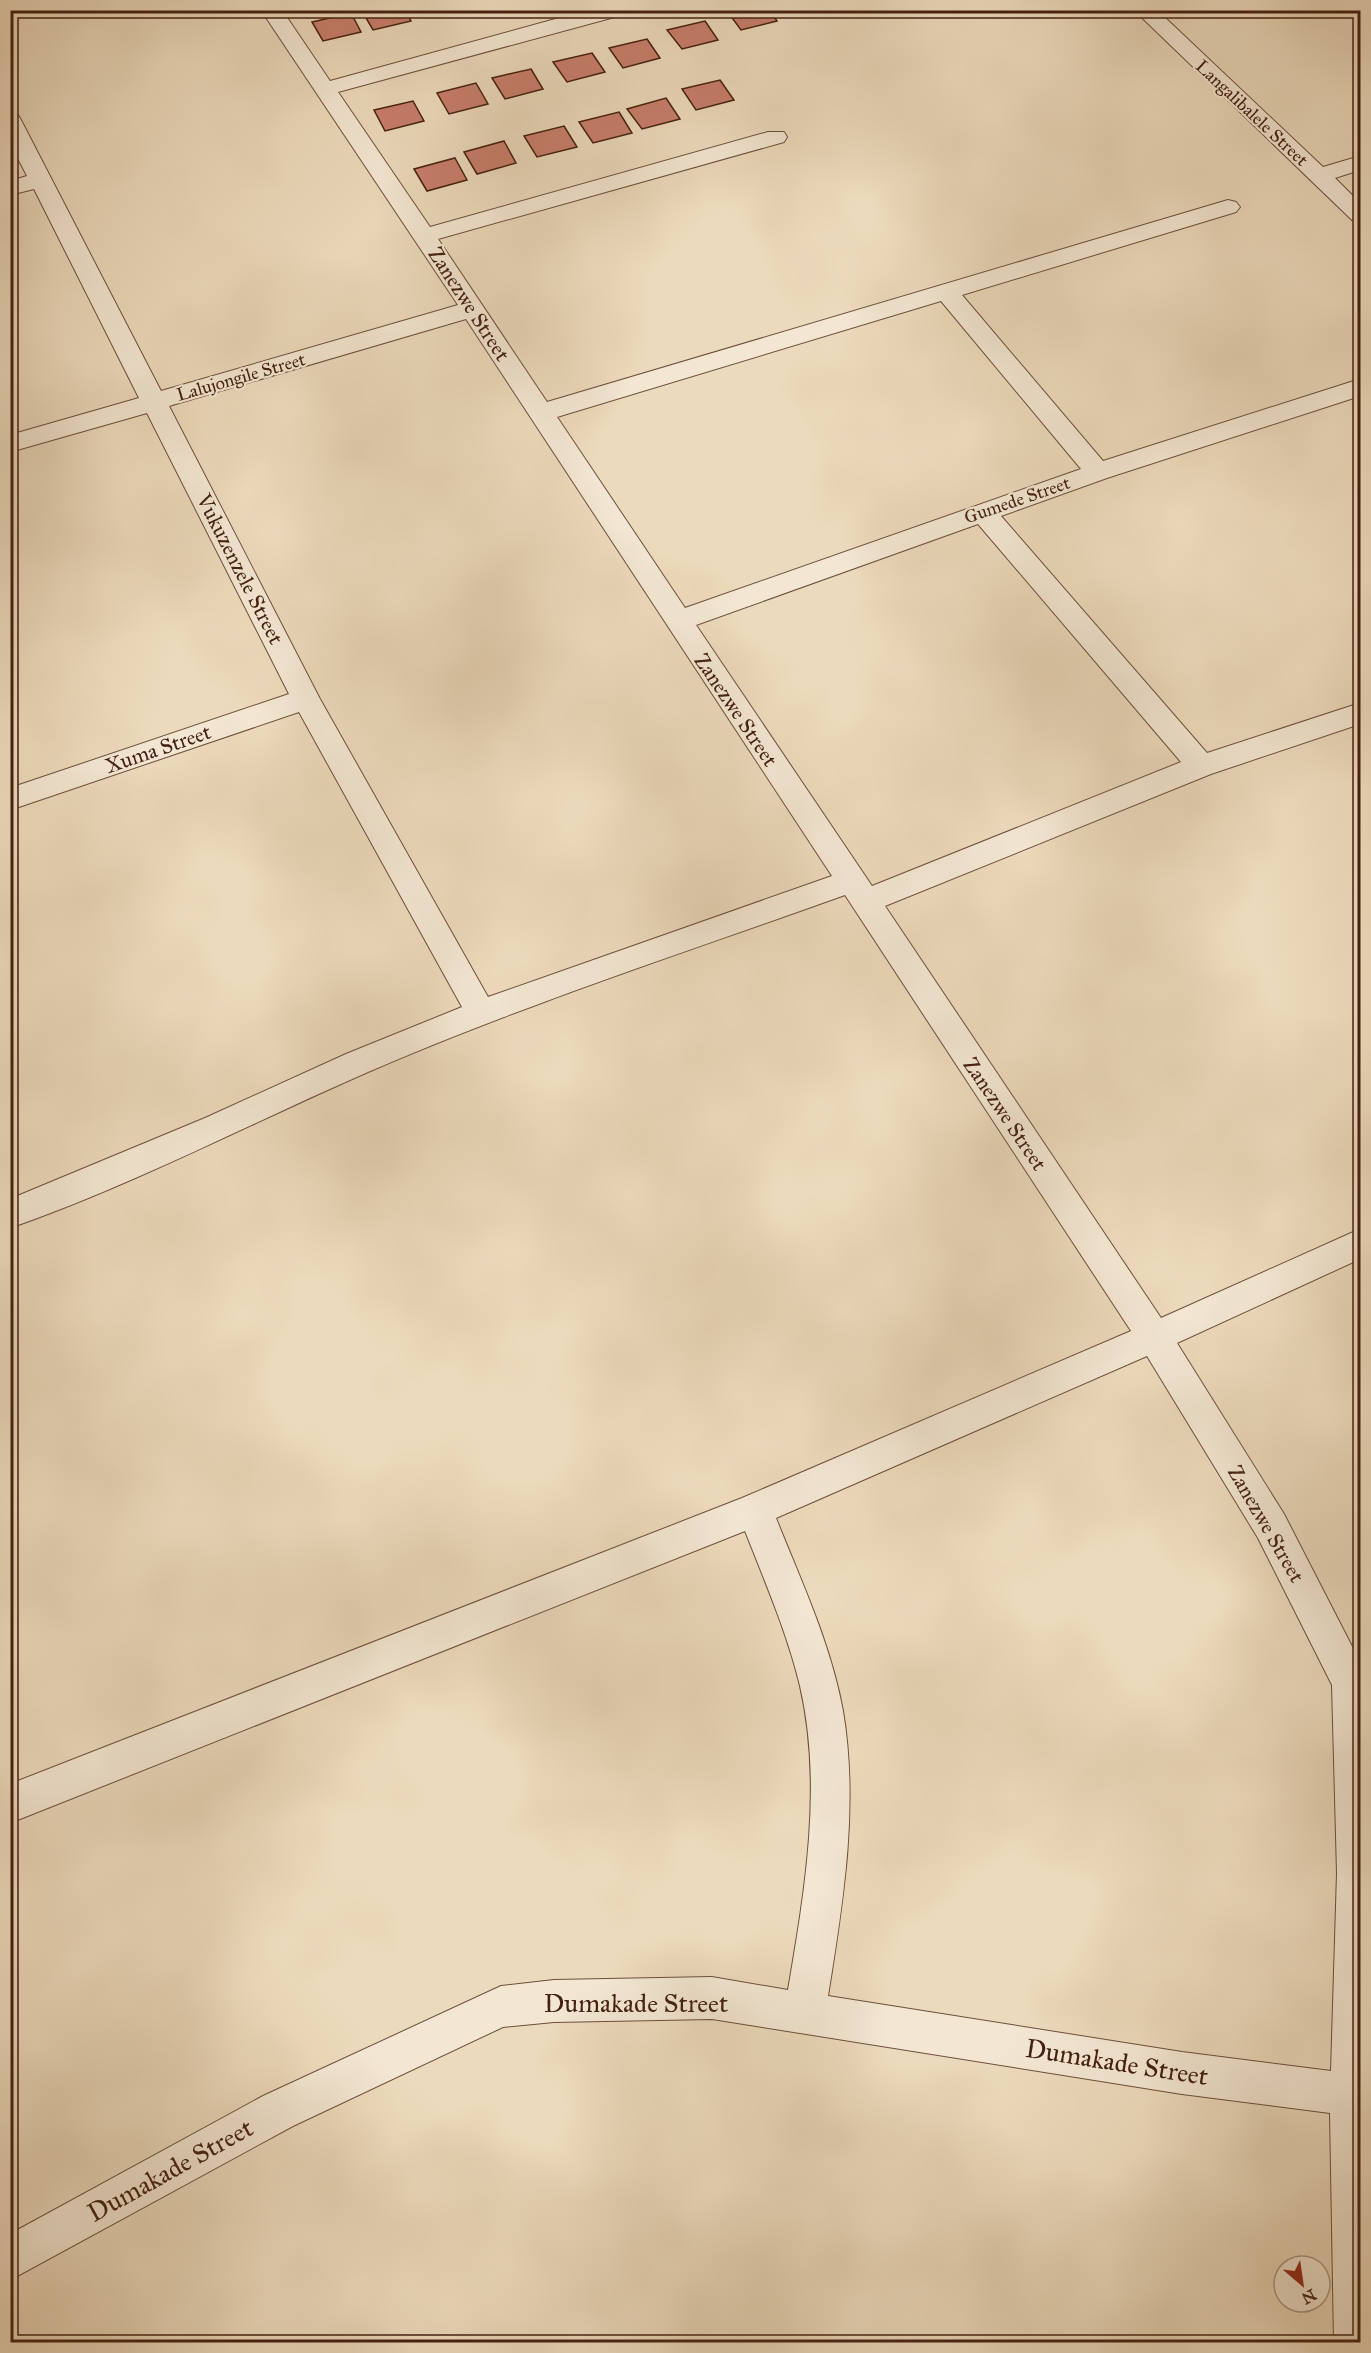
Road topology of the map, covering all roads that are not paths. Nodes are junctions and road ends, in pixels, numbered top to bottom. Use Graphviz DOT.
graph roads {
  1 [pos="271,10"];
  2 [pos="614,10"];
  3 [pos="1144,10"];
  4 [pos="324,89"];
  5 [pos="10,120"];
  6 [pos="776,137"];
  7 [pos="1360,163"];
  8 [pos="1319,176"];
  9 [pos="40,180"];
  10 [pos="10,188"];
  11 [pos="1228,207"];
  12 [pos="1360,215"];
  13 [pos="424,236"];
  14 [pos="945,291"];
  15 [pos="472,309"];
  16 [pos="1360,387"];
  17 [pos="155,402"];
  18 [pos="540,413"];
  19 [pos="10,444"];
  20 [pos="1098,472"];
  21 [pos="982,512"];
  22 [pos="677,621"];
  23 [pos="306,699"];
  24 [pos="1360,713"];
  25 [pos="1201,766"];
  26 [pos="10,799"];
  27 [pos="857,892"];
  28 [pos="481,1013"];
  29 [pos="10,1214"];
  30 [pos="1360,1243"];
  31 [pos="1154,1337"];
  32 [pos="755,1510"];
  33 [pos="1355,1681"];
  34 [pos="10,1804"];
  35 [pos="805,2014"];
  36 [pos="1351,2095"];
  37 [pos="10,2258"];
  38 [pos="1356,2343"];
  1 -- 4 [label="street, Zanezwe Street"];
  2 -- 4 [label="street"];
  3 -- 8 [label="street, Langalibalele Street"];
  4 -- 13 [label="street, Zanezwe Street"];
  5 -- 9 [label="street, Vukuzenzele Street"];
  6 -- 13 [label="street"];
  7 -- 8 [label="street"];
  8 -- 12 [label="street, Langalibalele Street"];
  9 -- 10 [label="street"];
  9 -- 17 [label="street, Vukuzenzele Street"];
  11 -- 14 [label="street"];
  13 -- 15 [label="street, Zanezwe Street"];
  14 -- 18 [label="street"];
  14 -- 20 [label="street"];
  15 -- 17 [label="street, Lalujongile Street"];
  15 -- 18 [label="street, Zanezwe Street"];
  16 -- 20 [label="street, Gumede Street"];
  17 -- 19 [label="street, Lalujongile Street"];
  17 -- 23 [label="street, Vukuzenzele Street"];
  18 -- 22 [label="street, Zanezwe Street"];
  20 -- 21 [label="street, Gumede Street"];
  21 -- 22 [label="street, Gumede Street"];
  21 -- 25 [label="street"];
  22 -- 27 [label="street, Zanezwe Street"];
  23 -- 26 [label="street, Xuma Street"];
  23 -- 28 [label="street, Vukuzenzele Street"];
  24 -- 25 [label="street"];
  25 -- 27 [label="street"];
  27 -- 28 [label="street"];
  27 -- 31 [label="street, Zanezwe Street"];
  28 -- 29 [label="street"];
  30 -- 31 [label="street"];
  31 -- 32 [label="street"];
  31 -- 33 [label="street, Zanezwe Street"];
  32 -- 34 [label="street"];
  32 -- 35 [label="street"];
  33 -- 36 [label="street, Zanezwe Street"];
  35 -- 36 [label="street, Dumakade Street"];
  35 -- 37 [label="street, Dumakade Street"];
  36 -- 38 [label="street, Zanezwe Street"];
}
